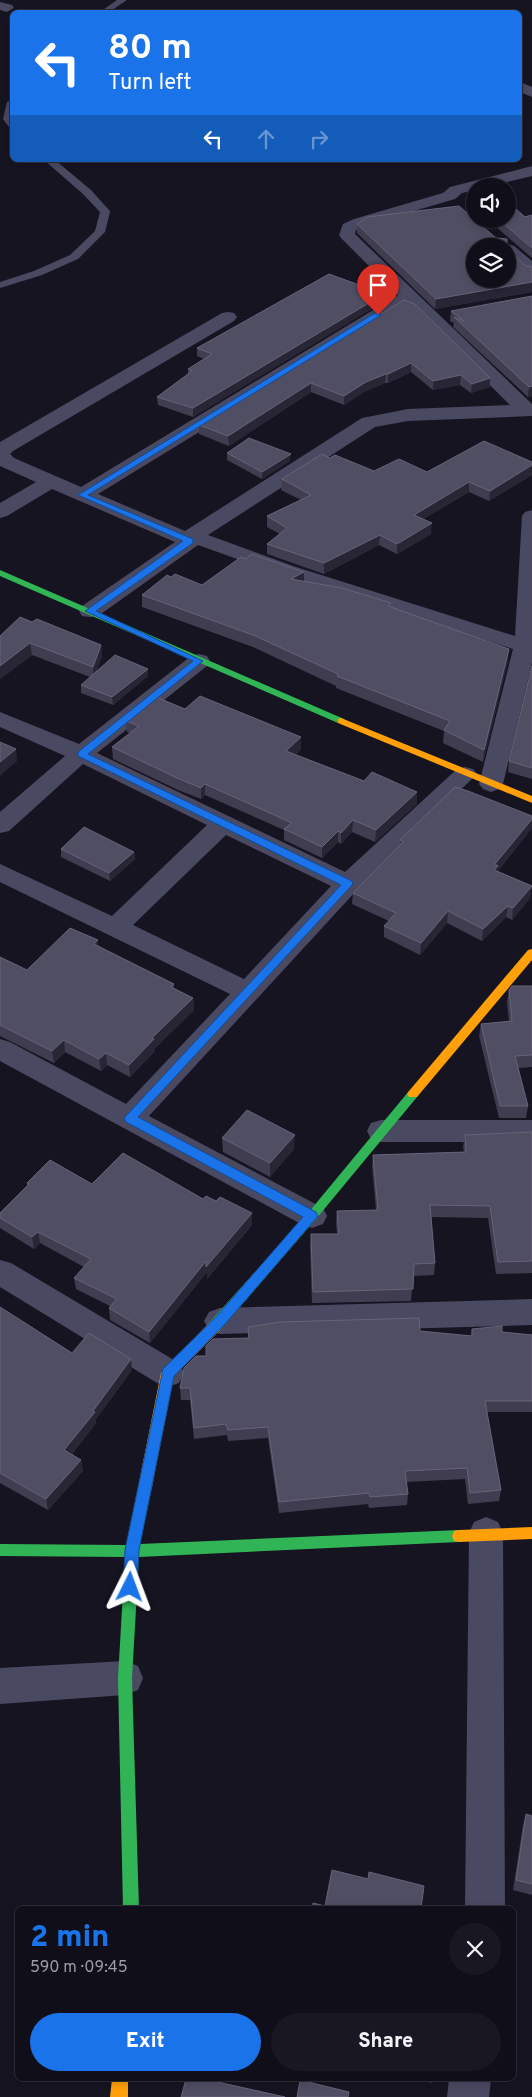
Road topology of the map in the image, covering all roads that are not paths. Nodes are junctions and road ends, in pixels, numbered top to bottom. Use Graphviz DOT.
graph roads {
  1 [pos="123,0"];
  2 [pos="107,10"];
  3 [pos="52,162"];
  4 [pos="532,171"];
  5 [pos="516,256"];
  6 [pos="532,270"];
  7 [pos="0,285"];
  8 [pos="409,296"];
  9 [pos="448,313"];
  10 [pos="429,316"];
  11 [pos="228,318"];
  12 [pos="529,410"];
  13 [pos="51,481"];
  14 [pos="82,495"];
  15 [pos="0,512"];
  16 [pos="532,516"];
  17 [pos="191,539"];
  18 [pos="0,574"];
  19 [pos="90,611"];
  20 [pos="525,646"];
  21 [pos="199,661"];
  22 [pos="0,719"];
  23 [pos="81,754"];
  24 [pos="466,774"];
  25 [pos="491,784"];
  26 [pos="532,800"];
  27 [pos="224,823"];
  28 [pos="0,825"];
  29 [pos="0,872"];
  30 [pos="348,884"];
  31 [pos="115,928"];
  32 [pos="528,961"];
  33 [pos="247,991"];
  34 [pos="0,1049"];
  35 [pos="130,1118"];
  36 [pos="381,1131"];
  37 [pos="532,1131"];
  38 [pos="312,1216"];
  39 [pos="0,1272"];
  40 [pos="532,1312"];
  41 [pos="220,1320"];
  42 [pos="168,1373"];
  43 [pos="486,1533"];
  44 [pos="532,1533"];
  45 [pos="8,1545"];
  46 [pos="132,1550"];
  47 [pos="125,1678"];
  48 [pos="0,1686"];
  49 [pos="131,1906"];
  50 [pos="485,1906"];
  51 [pos="120,2081"];
  52 [pos="470,2081"];
  53 [pos="119,2097"];
  54 [pos="468,2097"];
  1 -- 2 [label="lane"];
  3 -- 7 [label="lane"];
  4 -- 8 [label="street"];
  5 -- 6 [label="street"];
  8 -- 10 [label="street"];
  8 -- 14 [label="street"];
  9 -- 10 [label="street"];
  10 -- 12 [label="street"];
  11 -- 13 [label="street"];
  12 -- 17 [label="street"];
  13 -- 14 [label="street"];
  13 -- 15 [label="street"];
  14 -- 17 [label="street"];
  16 -- 20 [label="street"];
  17 -- 19 [label="street"];
  17 -- 20 [label="street"];
  18 -- 19 [label="street"];
  19 -- 21 [label="street"];
  20 -- 25 [label="street"];
  21 -- 23 [label="street"];
  21 -- 24 [label="street"];
  22 -- 23 [label="street"];
  23 -- 27 [label="street"];
  23 -- 28 [label="street"];
  24 -- 25 [label="street"];
  24 -- 30 [label="street"];
  25 -- 26 [label="street"];
  27 -- 30 [label="street"];
  27 -- 31 [label="street"];
  29 -- 31 [label="street"];
  30 -- 33 [label="street"];
  31 -- 33 [label="street"];
  32 -- 36 [label="street"];
  33 -- 35 [label="street"];
  34 -- 35 [label="street"];
  35 -- 38 [label="street"];
  36 -- 37 [label="street"];
  36 -- 38 [label="street"];
  38 -- 41 [label="street"];
  39 -- 42 [label="street"];
  40 -- 41 [label="street"];
  41 -- 42 [label="street"];
  42 -- 46 [label="street"];
  43 -- 44 [label="street"];
  43 -- 46 [label="street"];
  43 -- 50 [label="street"];
  45 -- 46 [label="street"];
  46 -- 47 [label="street"];
  47 -- 48 [label="street"];
  47 -- 49 [label="street"];
  51 -- 53 [label="street"];
  52 -- 54 [label="street"];
}
